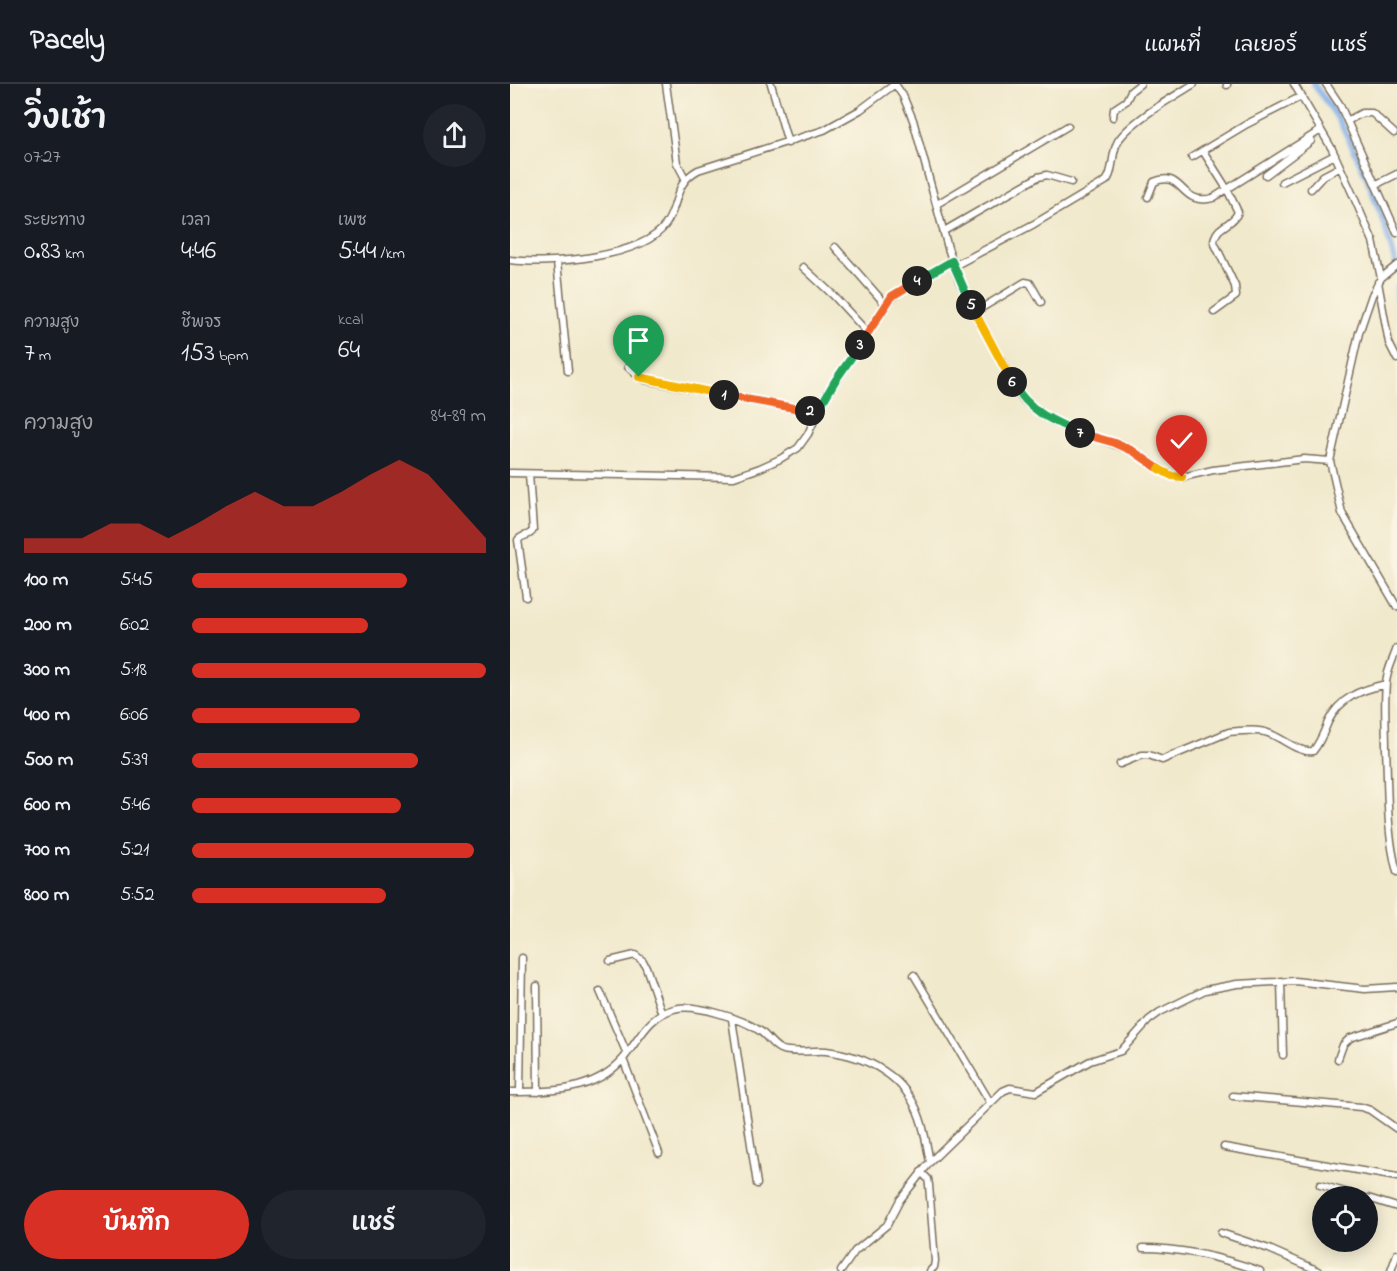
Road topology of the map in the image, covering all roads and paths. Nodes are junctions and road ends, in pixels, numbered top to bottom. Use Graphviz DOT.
graph roads {
  1 [pos="666,84"];
  2 [pos="771,84"];
  3 [pos="895,84"];
  4 [pos="1140,84"];
  5 [pos="1194,84"];
  6 [pos="1294,84"];
  7 [pos="1326,84"];
  8 [pos="1302,96"];
  9 [pos="1113,117"];
  10 [pos="1347,121"];
  11 [pos="1068,126"];
  12 [pos="1319,132"];
  13 [pos="1394,133"];
  14 [pos="788,142"];
  15 [pos="1203,151"];
  16 [pos="1335,155"];
  17 [pos="1191,157"];
  18 [pos="1340,167"];
  19 [pos="1397,174"];
  20 [pos="1266,175"];
  21 [pos="685,178"];
  22 [pos="1071,182"];
  23 [pos="1282,182"];
  24 [pos="1377,184"];
  25 [pos="1227,189"];
  26 [pos="1311,189"];
  27 [pos="1148,197"];
  28 [pos="937,204"];
  29 [pos="944,231"];
  30 [pos="1397,233"];
  31 [pos="835,247"];
  32 [pos="510,260"];
  33 [pos="557,262"];
  34 [pos="953,264"];
  35 [pos="1397,265"];
  36 [pos="802,267"];
  37 [pos="1381,278"];
  38 [pos="1041,303"];
  39 [pos="886,305"];
  40 [pos="975,312"];
  41 [pos="1214,312"];
  42 [pos="868,333"];
  43 [pos="1397,359"];
  44 [pos="628,367"];
  45 [pos="568,371"];
  46 [pos="817,412"];
  47 [pos="1329,461"];
  48 [pos="510,473"];
  49 [pos="529,474"];
  50 [pos="526,597"];
  51 [pos="1397,607"];
  52 [pos="1397,648"];
  53 [pos="1386,684"];
  54 [pos="1120,764"];
  55 [pos="1397,872"];
  56 [pos="522,958"];
  57 [pos="610,961"];
  58 [pos="914,975"];
  59 [pos="1281,981"];
  60 [pos="537,986"];
  61 [pos="1397,987"];
  62 [pos="600,991"];
  63 [pos="662,1014"];
  64 [pos="732,1019"];
  65 [pos="1397,1023"];
  66 [pos="1282,1055"];
  67 [pos="625,1057"];
  68 [pos="1338,1059"];
  69 [pos="510,1092"];
  70 [pos="520,1092"];
  71 [pos="538,1092"];
  72 [pos="1233,1096"];
  73 [pos="990,1102"];
  74 [pos="1397,1129"];
  75 [pos="1224,1147"];
  76 [pos="659,1153"];
  77 [pos="930,1162"];
  78 [pos="921,1172"];
  79 [pos="1397,1177"];
  80 [pos="757,1184"];
  81 [pos="1320,1185"];
  82 [pos="1324,1186"];
  83 [pos="1378,1201"];
  84 [pos="1397,1207"];
  85 [pos="1221,1233"];
  86 [pos="1143,1248"];
  87 [pos="1397,1254"];
  88 [pos="841,1271"];
  89 [pos="930,1271"];
  90 [pos="1260,1271"];
  91 [pos="1319,1271"];
  92 [pos="1391,1271"];
  1 -- 21 [label="street"];
  2 -- 14 [label="street"];
  3 -- 14 [label="street"];
  3 -- 28 [label="street"];
  4 -- 9 [label="street"];
  5 -- 34 [label="street"];
  6 -- 8 [label="street"];
  7 -- 10 [label="street"];
  8 -- 12 [label="street"];
  8 -- 15 [label="street"];
  10 -- 13 [label="street"];
  10 -- 24 [label="street"];
  11 -- 28 [label="street"];
  12 -- 16 [label="street"];
  12 -- 20 [label="street"];
  12 -- 25 [label="street"];
  14 -- 21 [label="street"];
  15 -- 17 [label="street"];
  15 -- 25 [label="street"];
  16 -- 18 [label="street"];
  16 -- 23 [label="street"];
  18 -- 26 [label="street"];
  18 -- 37 [label="street"];
  19 -- 24 [label="street"];
  21 -- 33 [label="street"];
  22 -- 29 [label="street"];
  24 -- 30 [label="street"];
  25 -- 27 [label="street"];
  25 -- 41 [label="street"];
  28 -- 29 [label="street"];
  29 -- 34 [label="street"];
  31 -- 39 [label="street"];
  32 -- 33 [label="street"];
  33 -- 45 [label="street"];
  34 -- 39 [label="street"];
  34 -- 40 [label="street"];
  35 -- 37 [label="street"];
  36 -- 42 [label="street"];
  37 -- 43 [label="street"];
  37 -- 47 [label="street"];
  38 -- 40 [label="street"];
  39 -- 42 [label="street"];
  40 -- 47 [label="street"];
  42 -- 46 [label="street"];
  44 -- 46 [label="street"];
  46 -- 49 [label="street"];
  47 -- 51 [label="street"];
  48 -- 49 [label="street"];
  49 -- 50 [label="street"];
  52 -- 53 [label="street"];
  53 -- 54 [label="street"];
  53 -- 55 [label="street"];
  56 -- 70 [label="street"];
  57 -- 63 [label="street"];
  58 -- 73 [label="street"];
  59 -- 61 [label="street"];
  59 -- 66 [label="street"];
  59 -- 73 [label="street"];
  60 -- 71 [label="street"];
  62 -- 67 [label="street"];
  63 -- 64 [label="street"];
  63 -- 67 [label="street"];
  64 -- 77 [label="street"];
  64 -- 80 [label="street"];
  65 -- 68 [label="street"];
  67 -- 71 [label="street"];
  67 -- 76 [label="street"];
  69 -- 70 [label="street"];
  70 -- 71 [label="street"];
  72 -- 74 [label="street"];
  73 -- 77 [label="street"];
  75 -- 79 [label="street"];
  77 -- 78 [label="street"];
  78 -- 88 [label="street"];
  78 -- 89 [label="street"];
  81 -- 82 [label="street"];
  83 -- 84 [label="street"];
  85 -- 91 [label="street"];
  86 -- 90 [label="street"];
  87 -- 92 [label="street"];
}
